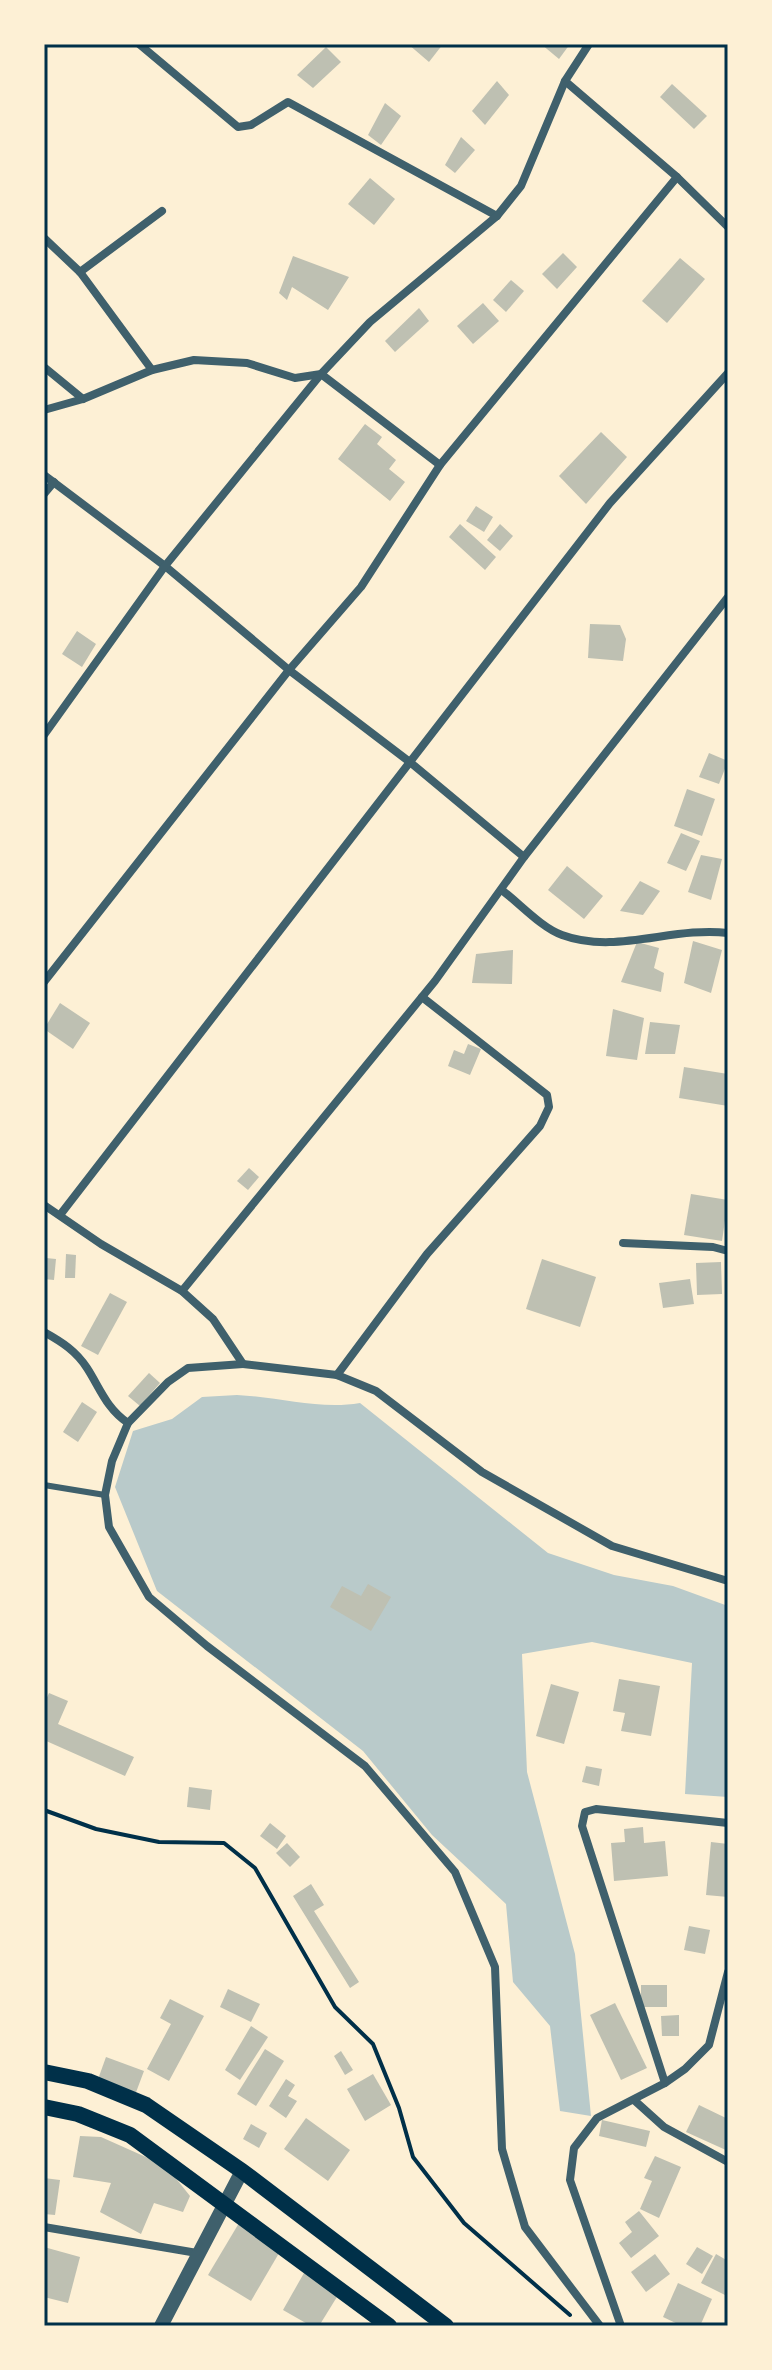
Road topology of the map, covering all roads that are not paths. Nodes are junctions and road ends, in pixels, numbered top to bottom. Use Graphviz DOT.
graph roads {
  1 [pos="139,44"];
  2 [pos="589,44"];
  3 [pos="565,81"];
  4 [pos="677,177"];
  5 [pos="162,211"];
  6 [pos="497,216"];
  7 [pos="728,227"];
  8 [pos="44,238"];
  9 [pos="80,272"];
  10 [pos="44,367"];
  11 [pos="152,370"];
  12 [pos="728,373"];
  13 [pos="321,374"];
  14 [pos="83,399"];
  15 [pos="44,410"];
  16 [pos="440,465"];
  17 [pos="44,475"];
  18 [pos="54,482"];
  19 [pos="44,494"];
  20 [pos="165,566"];
  21 [pos="728,597"];
  22 [pos="289,670"];
  23 [pos="44,735"];
  24 [pos="411,763"];
  25 [pos="524,857"];
  26 [pos="503,891"];
  27 [pos="728,933"];
  28 [pos="44,982"];
  29 [pos="422,997"];
  30 [pos="44,1205"];
  31 [pos="60,1215"];
  32 [pos="623,1243"];
  33 [pos="728,1251"];
  34 [pos="182,1291"];
  35 [pos="44,1332"];
  36 [pos="243,1364"];
  37 [pos="337,1375"];
  38 [pos="128,1423"];
  39 [pos="44,1485"];
  40 [pos="105,1495"];
  41 [pos="728,1581"];
  42 [pos="728,1823"];
  43 [pos="728,1972"];
  44 [pos="44,2072"];
  45 [pos="665,2083"];
  46 [pos="634,2100"];
  47 [pos="44,2107"];
  48 [pos="728,2162"];
  49 [pos="242,2171"];
  50 [pos="225,2202"];
  51 [pos="44,2227"];
  52 [pos="197,2253"];
  53 [pos="163,2325"];
  54 [pos="389,2326"];
  55 [pos="446,2326"];
  56 [pos="600,2326"];
  57 [pos="621,2326"];
  1 -- 6 [label="street"];
  2 -- 3 [label="street"];
  3 -- 4 [label="street"];
  3 -- 6 [label="street"];
  4 -- 7 [label="street"];
  4 -- 16 [label="street"];
  5 -- 9 [label="street"];
  6 -- 13 [label="street"];
  8 -- 9 [label="street"];
  9 -- 11 [label="street"];
  10 -- 14 [label="street"];
  11 -- 13 [label="street"];
  11 -- 14 [label="street"];
  12 -- 24 [label="street"];
  13 -- 16 [label="street"];
  13 -- 20 [label="street"];
  14 -- 15 [label="street"];
  16 -- 22 [label="street"];
  17 -- 18 [label="street"];
  18 -- 19 [label="street"];
  18 -- 20 [label="street"];
  20 -- 22 [label="street"];
  20 -- 23 [label="street"];
  21 -- 25 [label="street"];
  22 -- 24 [label="street"];
  22 -- 28 [label="street"];
  24 -- 25 [label="street"];
  24 -- 31 [label="street"];
  25 -- 26 [label="street"];
  26 -- 27 [label="street"];
  26 -- 29 [label="street"];
  29 -- 34 [label="street"];
  29 -- 37 [label="street"];
  30 -- 31 [label="street"];
  31 -- 34 [label="street"];
  32 -- 33 [label="street"];
  34 -- 36 [label="street"];
  35 -- 38 [label="street"];
  36 -- 37 [label="street"];
  36 -- 38 [label="street"];
  37 -- 41 [label="street"];
  38 -- 40 [label="street"];
  39 -- 40 [label="lane"];
  40 -- 56 [label="street"];
  42 -- 45 [label="street"];
  43 -- 45 [label="street"];
  44 -- 49 [label="main road"];
  45 -- 46 [label="street"];
  46 -- 48 [label="street"];
  46 -- 57 [label="street"];
  47 -- 50 [label="main road"];
  49 -- 50 [label="street"];
  49 -- 55 [label="main road"];
  50 -- 52 [label="street"];
  50 -- 54 [label="main road"];
  51 -- 52 [label="street"];
  52 -- 53 [label="street"];
}
